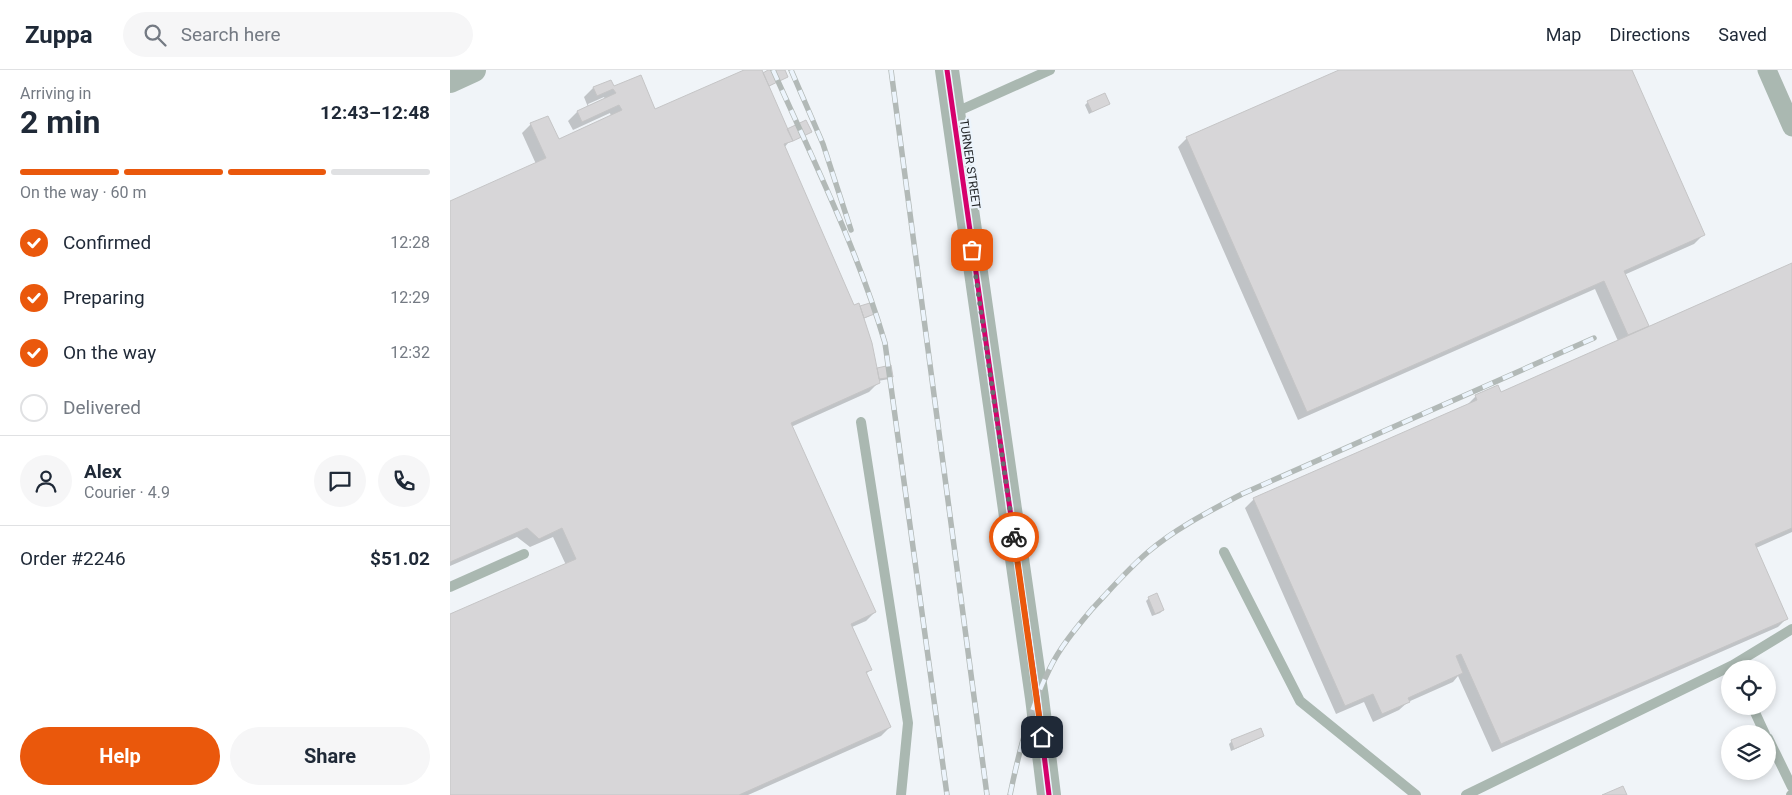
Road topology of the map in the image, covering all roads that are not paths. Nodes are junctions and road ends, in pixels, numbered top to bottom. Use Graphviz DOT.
graph roads {
  1 [pos="474,70"];
  2 [pos="947,70"];
  3 [pos="1050,70"];
  4 [pos="1767,70"];
  5 [pos="450,81"];
  6 [pos="953,114"];
  7 [pos="1792,126"];
  8 [pos="861,422"];
  9 [pos="1224,552"];
  10 [pos="524,554"];
  11 [pos="450,587"];
  12 [pos="1792,629"];
  13 [pos="1745,660"];
  14 [pos="1721,673"];
  15 [pos="1776,754"];
  16 [pos="1792,787"];
  17 [pos="901,795"];
  18 [pos="1049,795"];
  19 [pos="1416,795"];
  20 [pos="1466,795"];
  1 -- 5 [label="street"];
  2 -- 6 [label="street, TURNER STREET"];
  3 -- 6 [label="lane"];
  4 -- 7 [label="street"];
  6 -- 18 [label="street, TURNER STREET"];
  8 -- 17 [label="lane"];
  9 -- 19 [label="lane"];
  10 -- 11 [label="lane"];
  12 -- 13 [label="lane"];
  14 -- 20 [label="lane"];
  15 -- 16 [label="lane"];
}
